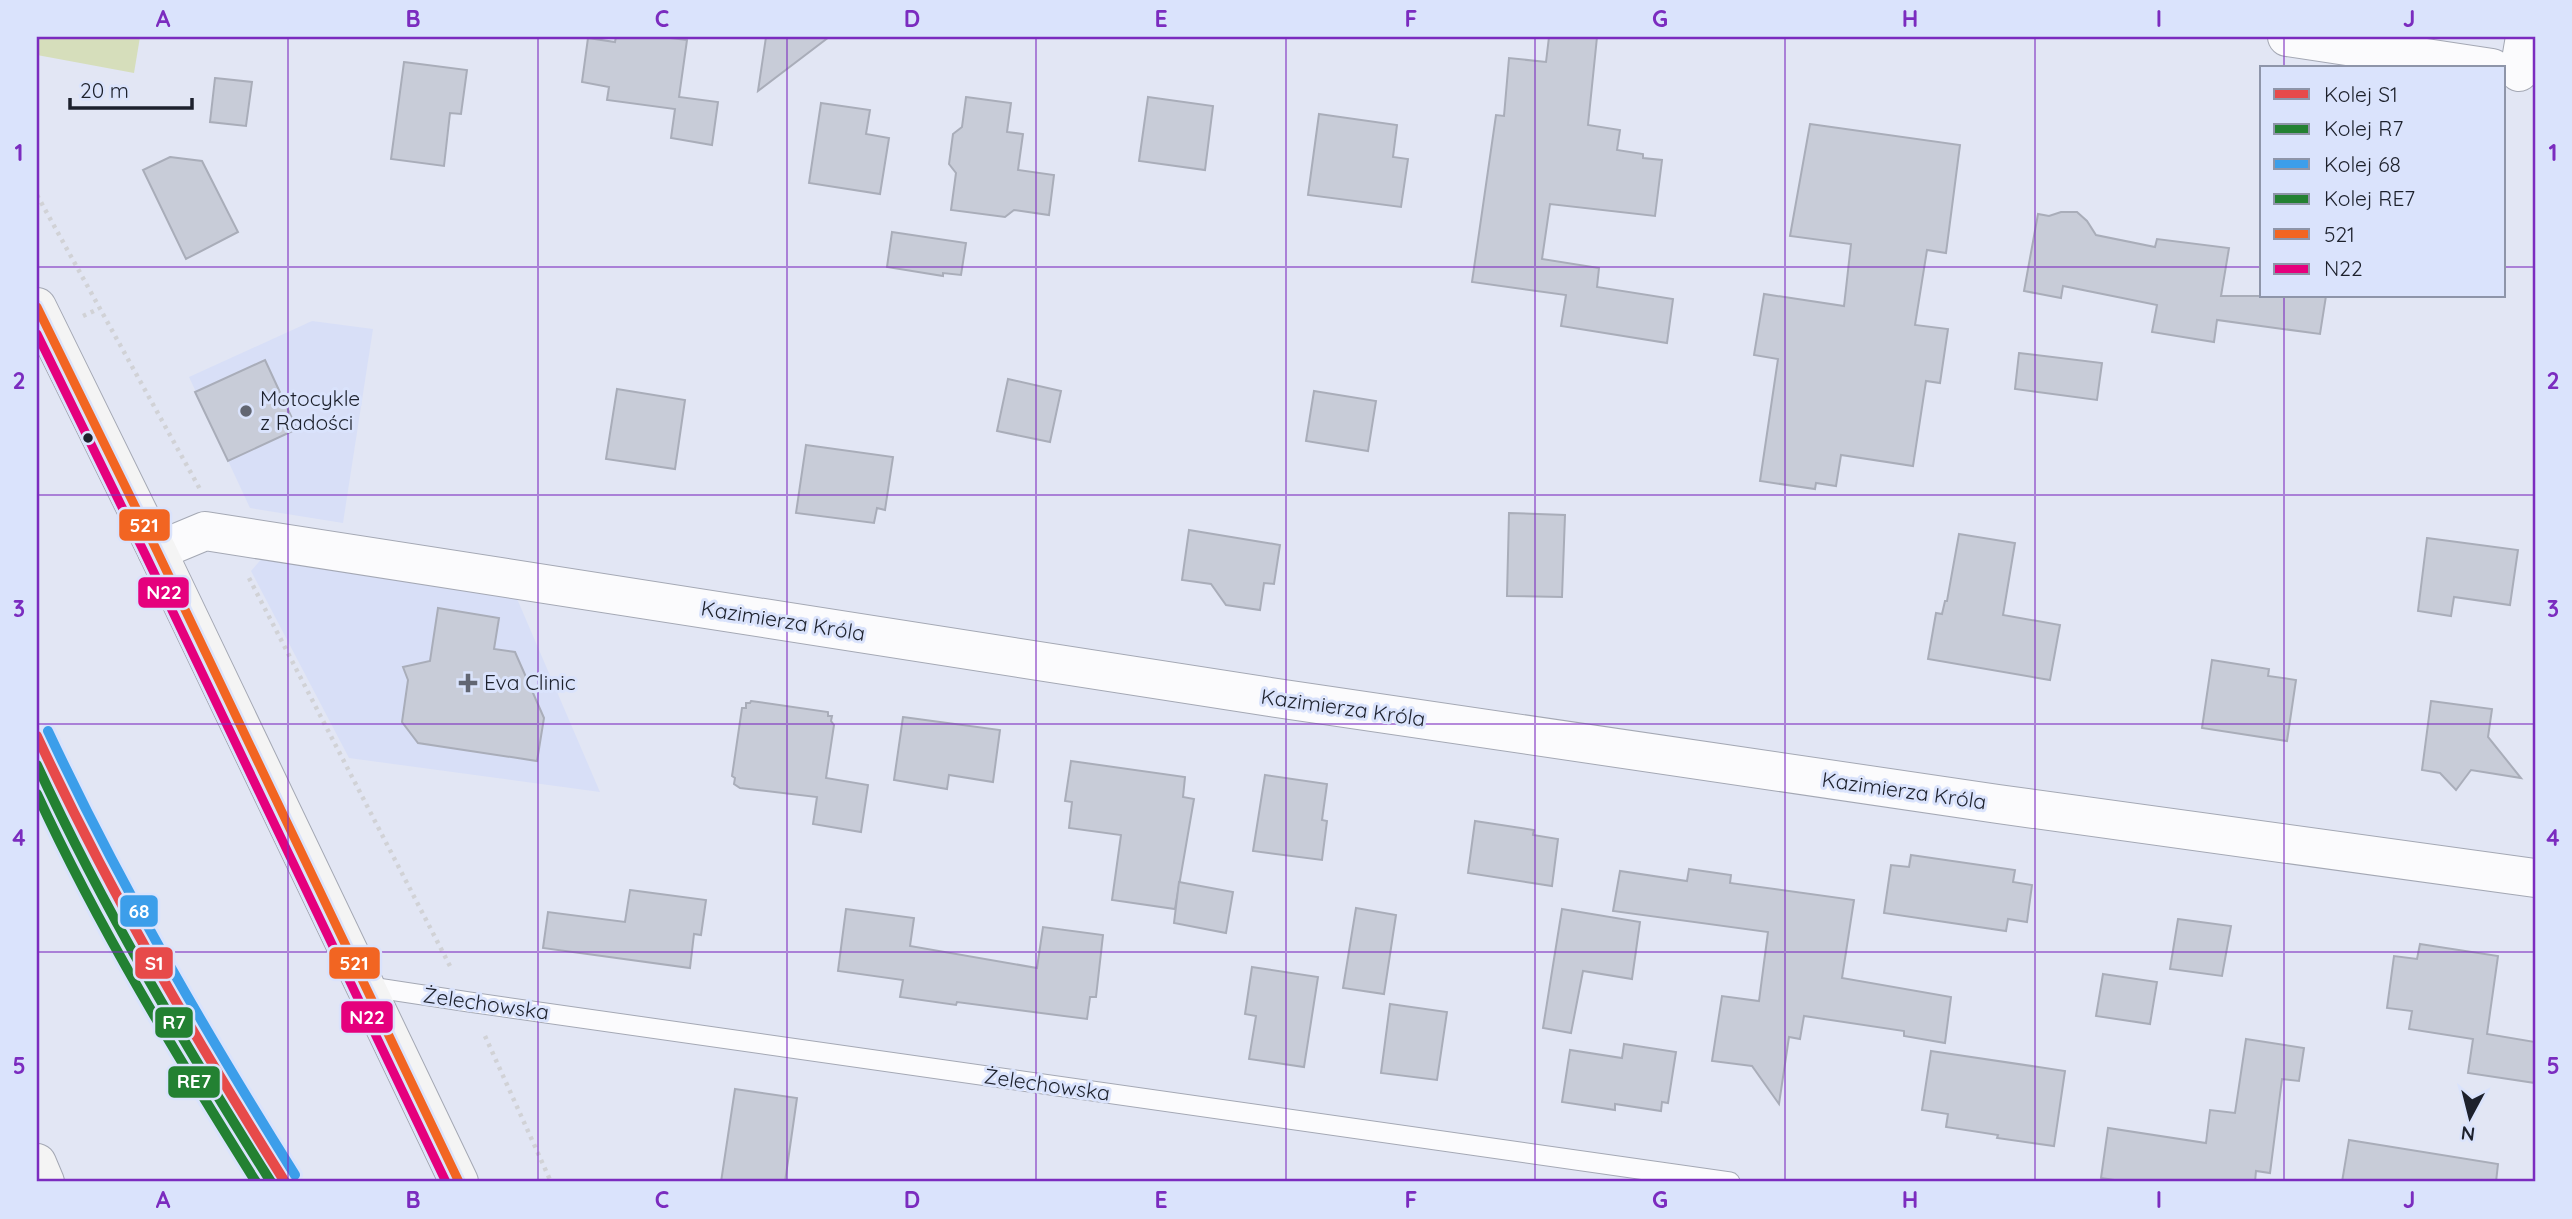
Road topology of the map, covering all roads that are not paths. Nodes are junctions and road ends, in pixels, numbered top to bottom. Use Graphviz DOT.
graph roads {
  1 [pos="2287,37"];
  2 [pos="2515,64"];
  3 [pos="37,307"];
  4 [pos="157,551"];
  5 [pos="2535,878"];
  6 [pos="364,986"];
  7 [pos="37,1163"];
  8 [pos="45,1182"];
  9 [pos="459,1182"];
  10 [pos="1730,1182"];
  1 -- 2 [label="street"];
  3 -- 4 [label="main road"];
  4 -- 5 [label="street, Kazimierza Króla"];
  4 -- 6 [label="main road"];
  6 -- 9 [label="main road"];
  6 -- 10 [label="lane, Żelechowska"];
  7 -- 8 [label="main road"];
}
